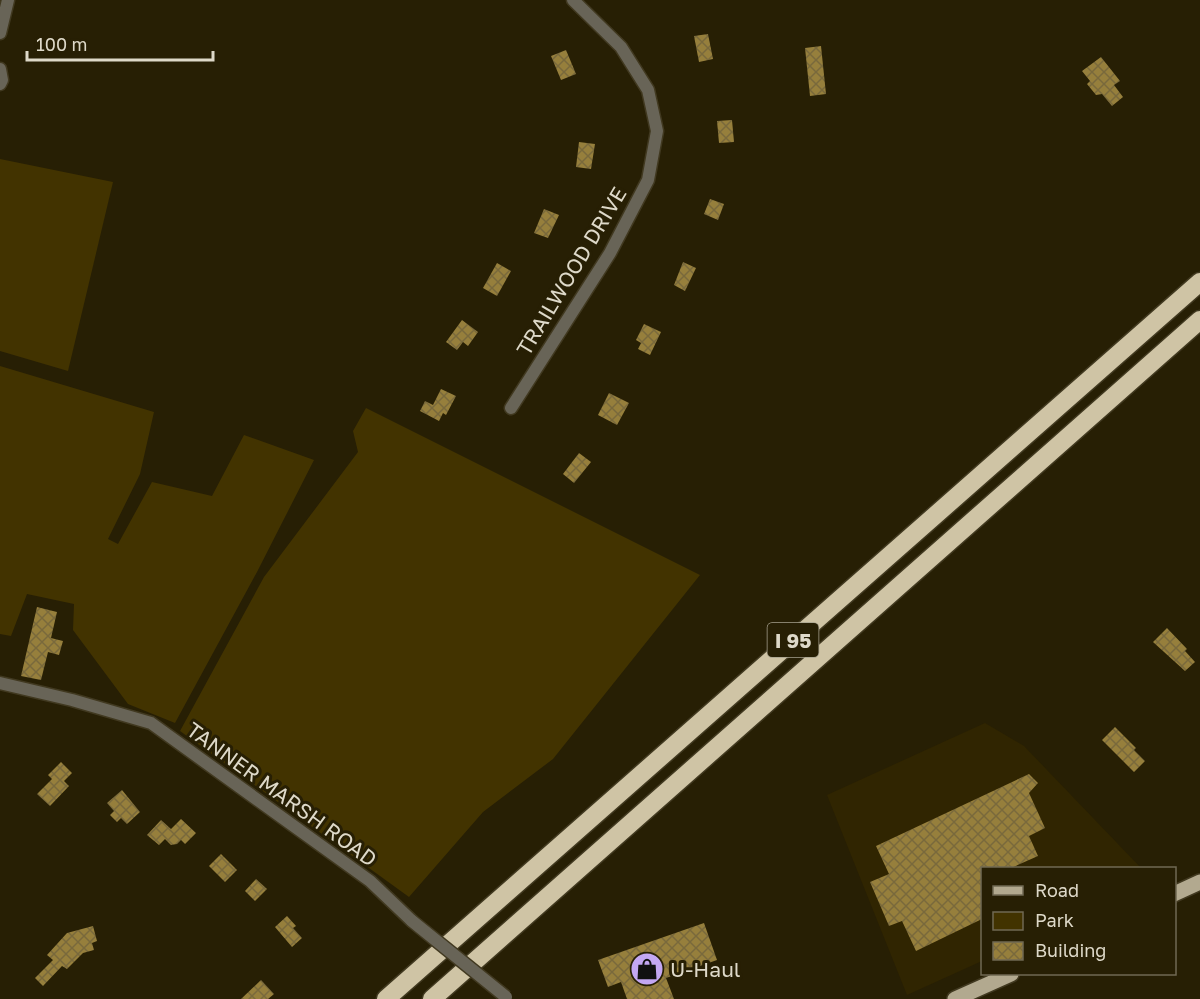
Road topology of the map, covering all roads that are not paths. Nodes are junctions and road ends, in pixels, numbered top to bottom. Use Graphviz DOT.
graph roads {
  1 [pos="8,0"];
  2 [pos="573,0"];
  3 [pos="0,33"];
  4 [pos="0,69"];
  5 [pos="0,84"];
  6 [pos="1200,282"];
  7 [pos="1200,320"];
  8 [pos="511,408"];
  9 [pos="0,683"];
  10 [pos="1200,882"];
  11 [pos="1176,893"];
  12 [pos="1009,975"];
  13 [pos="433,998"];
  14 [pos="508,998"];
  15 [pos="386,999"];
  16 [pos="955,999"];
  1 -- 3 [label="street"];
  2 -- 8 [label="street, TRAILWOOD DRIVE"];
  4 -- 5 [label="street"];
  6 -- 15 [label="highway, I 95"];
  7 -- 13 [label="highway, I 95"];
  9 -- 14 [label="street, TANNER MARSH ROAD, bridge"];
  10 -- 11 [label="main road"];
  12 -- 16 [label="main road"];
}
